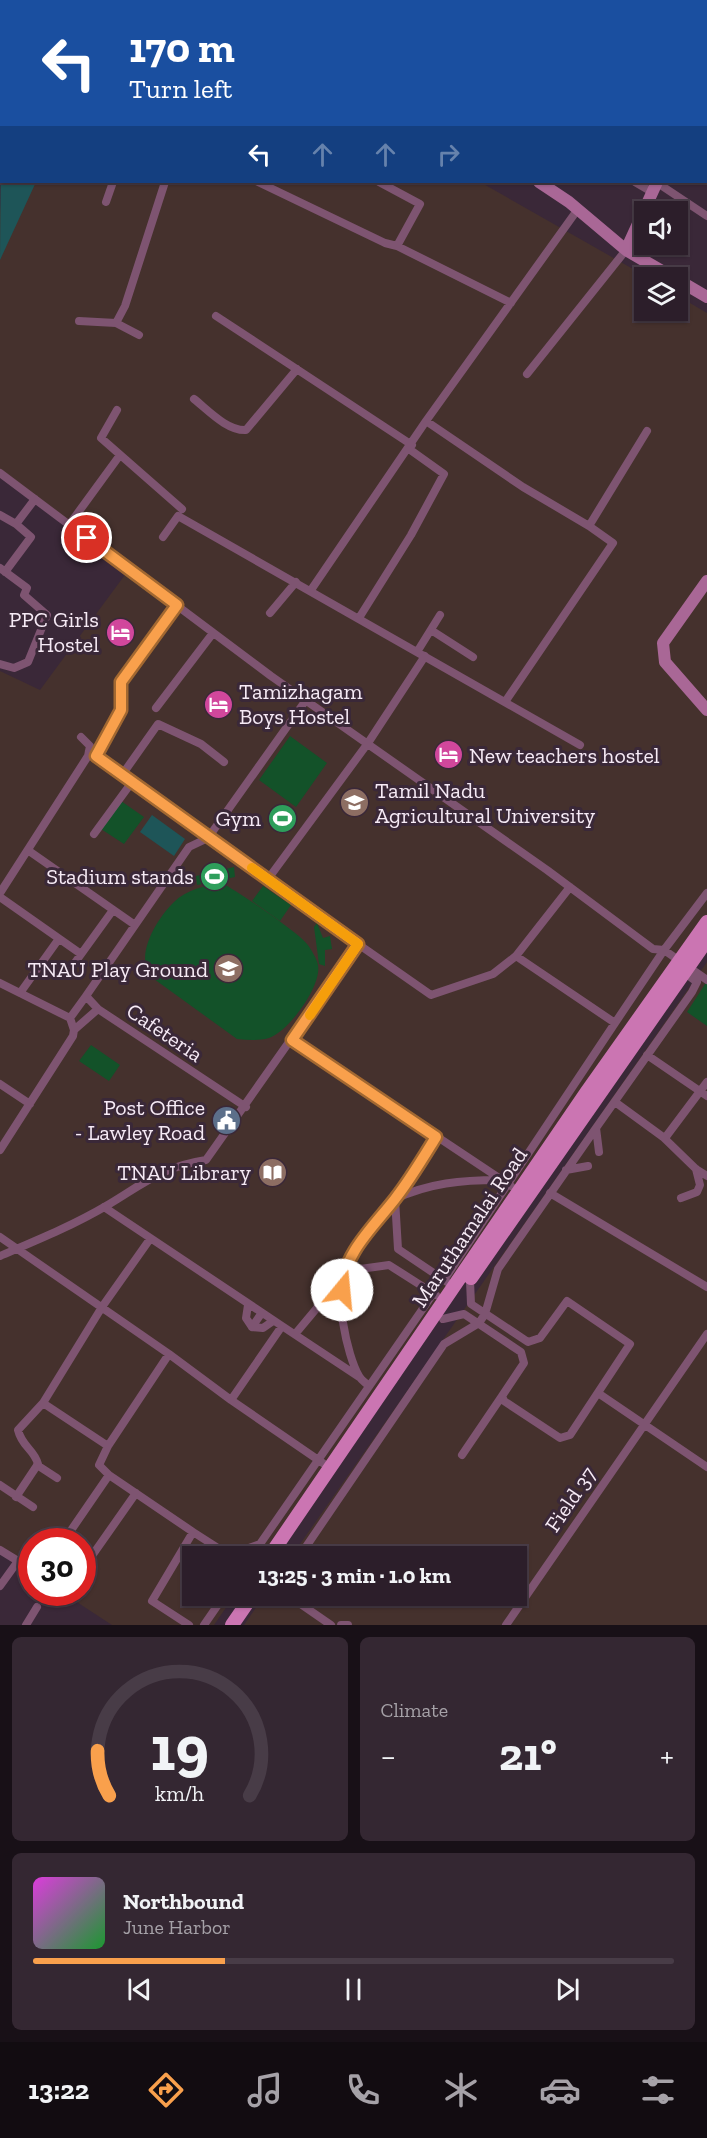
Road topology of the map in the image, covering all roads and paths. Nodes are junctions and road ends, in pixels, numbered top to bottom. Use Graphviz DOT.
graph roads {
  1 [pos="113,183"];
  2 [pos="165,183"];
  3 [pos="260,183"];
  4 [pos="381,183"];
  5 [pos="540,183"];
  6 [pos="655,185"];
  7 [pos="649,201"];
  8 [pos="106,202"];
  9 [pos="578,209"];
  10 [pos="707,216"];
  11 [pos="634,234"];
  12 [pos="397,246"];
  13 [pos="626,250"];
  14 [pos="655,267"];
  15 [pos="688,285"];
  16 [pos="706,294"];
  17 [pos="511,303"];
  18 [pos="216,316"];
  19 [pos="79,321"];
  20 [pos="116,323"];
  21 [pos="139,335"];
  22 [pos="297,369"];
  23 [pos="527,374"];
  24 [pos="194,399"];
  25 [pos="117,410"];
  26 [pos="426,421"];
  27 [pos="647,430"];
  28 [pos="410,447"];
  29 [pos="120,454"];
  30 [pos="0,473"];
  31 [pos="36,500"];
  32 [pos="182,509"];
  33 [pos="0,515"];
  34 [pos="16,524"];
  35 [pos="69,525"];
  36 [pos="590,526"];
  37 [pos="163,537"];
  38 [pos="1,570"];
  39 [pos="707,581"];
  40 [pos="296,582"];
  41 [pos="311,590"];
  42 [pos="177,605"];
  43 [pos="270,613"];
  44 [pos="440,615"];
  45 [pos="359,618"];
  46 [pos="431,630"];
  47 [pos="213,633"];
  48 [pos="421,654"];
  49 [pos="473,657"];
  50 [pos="0,664"];
  51 [pos="306,700"];
  52 [pos="505,702"];
  53 [pos="156,708"];
  54 [pos="707,710"];
  55 [pos="81,737"];
  56 [pos="368,743"];
  57 [pos="580,745"];
  58 [pos="92,753"];
  59 [pos="224,762"];
  60 [pos="122,775"];
  61 [pos="132,782"];
  62 [pos="94,834"];
  63 [pos="208,838"];
  64 [pos="29,851"];
  65 [pos="268,879"];
  66 [pos="570,887"];
  67 [pos="707,893"];
  68 [pos="0,895"];
  69 [pos="113,910"];
  70 [pos="707,922"];
  71 [pos="135,925"];
  72 [pos="58,940"];
  73 [pos="358,944"];
  74 [pos="706,944"];
  75 [pos="664,950"];
  76 [pos="81,954"];
  77 [pos="516,956"];
  78 [pos="684,966"];
  79 [pos="66,975"];
  80 [pos="707,980"];
  81 [pos="0,983"];
  82 [pos="20,993"];
  83 [pos="86,996"];
  84 [pos="98,1009"];
  85 [pos="70,1018"];
  86 [pos="615,1023"];
  87 [pos="74,1030"];
  88 [pos="292,1040"];
  89 [pos="648,1055"];
  90 [pos="707,1082"];
  91 [pos="0,1084"];
  92 [pos="704,1093"];
  93 [pos="615,1102"];
  94 [pos="30,1104"];
  95 [pos="246,1107"];
  96 [pos="596,1128"];
  97 [pos="436,1137"];
  98 [pos="664,1138"];
  99 [pos="0,1150"];
  100 [pos="599,1152"];
  101 [pos="588,1166"];
  102 [pos="696,1169"];
  103 [pos="566,1170"];
  104 [pos="707,1176"];
  105 [pos="499,1180"];
  106 [pos="514,1187"];
  107 [pos="550,1193"];
  108 [pos="681,1198"];
  109 [pos="395,1199"];
  110 [pos="104,1207"];
  111 [pos="0,1237"];
  112 [pos="150,1239"];
  113 [pos="17,1249"];
  114 [pos="0,1256"];
  115 [pos="344,1274"];
  116 [pos="470,1281"];
  117 [pos="449,1284"];
  118 [pos="707,1287"];
  119 [pos="439,1298"];
  120 [pos="248,1305"];
  121 [pos="102,1307"];
  122 [pos="261,1314"];
  123 [pos="485,1314"];
  124 [pos="443,1319"];
  125 [pos="273,1322"];
  126 [pos="479,1323"];
  127 [pos="282,1326"];
  128 [pos="252,1327"];
  129 [pos="296,1333"];
  130 [pos="707,1334"];
  131 [pos="169,1354"];
  132 [pos="359,1377"];
  133 [pos="369,1386"];
  134 [pos="598,1393"];
  135 [pos="502,1396"];
  136 [pos="231,1400"];
  137 [pos="43,1403"];
  138 [pos="644,1424"];
  139 [pos="108,1446"];
  140 [pos="462,1455"];
  141 [pos="318,1460"];
  142 [pos="37,1465"];
  143 [pos="707,1467"];
  144 [pos="330,1468"];
  145 [pos="109,1475"];
  146 [pos="57,1478"];
  147 [pos="0,1485"];
  148 [pos="136,1493"];
  149 [pos="16,1497"];
  150 [pos="33,1507"];
  151 [pos="73,1528"];
  152 [pos="193,1532"];
  153 [pos="215,1546"];
  154 [pos="255,1546"];
  155 [pos="277,1546"];
  156 [pos="287,1546"];
  157 [pos="306,1546"];
  158 [pos="0,1550"];
  159 [pos="96,1550"];
  160 [pos="0,1586"];
  161 [pos="217,1606"];
  162 [pos="235,1606"];
  163 [pos="245,1606"];
  164 [pos="303,1606"];
  165 [pos="37,1607"];
  166 [pos="26,1625"];
  167 [pos="189,1625"];
  168 [pos="204,1625"];
  169 [pos="222,1625"];
  170 [pos="232,1625"];
  171 [pos="331,1625"];
  172 [pos="341,1625"];
  173 [pos="348,1625"];
  174 [pos="506,1625"];
  1 -- 8 [label="street"];
  2 -- 20 [label="street"];
  3 -- 12 [label="street"];
  4 -- 12 [label="street"];
  5 -- 9 [label="street"];
  6 -- 7 [label="street"];
  6 -- 10 [label="street"];
  9 -- 13 [label="street"];
  9 -- 17 [label="street"];
  11 -- 13 [label="street"];
  12 -- 17 [label="street"];
  13 -- 14 [label="street"];
  13 -- 23 [label="street"];
  15 -- 16 [label="street"];
  17 -- 26 [label="street"];
  18 -- 22 [label="street"];
  19 -- 20 [label="street"];
  20 -- 21 [label="street"];
  22 -- 24 [label="street"];
  22 -- 28 [label="street"];
  25 -- 29 [label="street"];
  26 -- 28 [label="street"];
  26 -- 36 [label="street"];
  27 -- 36 [label="street"];
  28 -- 41 [label="street"];
  28 -- 45 [label="street"];
  29 -- 32 [label="street"];
  29 -- 35 [label="street"];
  30 -- 31 [label="street"];
  31 -- 34 [label="street"];
  31 -- 35 [label="street"];
  33 -- 34 [label="street"];
  34 -- 38 [label="street"];
  35 -- 42 [label="street"];
  36 -- 52 [label="street"];
  37 -- 40 [label="street"];
  38 -- 50 [label="street"];
  39 -- 54 [label="street"];
  40 -- 41 [label="street"];
  40 -- 43 [label="street"];
  41 -- 45 [label="street"];
  42 -- 47 [label="street"];
  42 -- 58 [label="street"];
  44 -- 46 [label="street"];
  45 -- 48 [label="street"];
  46 -- 48 [label="street"];
  46 -- 49 [label="street"];
  47 -- 51 [label="street"];
  47 -- 53 [label="street"];
  48 -- 52 [label="street"];
  48 -- 56 [label="street"];
  51 -- 56 [label="street"];
  51 -- 63 [label="street"];
  52 -- 57 [label="street"];
  55 -- 58 [label="street"];
  56 -- 65 [label="street"];
  56 -- 66 [label="street"];
  58 -- 60 [label="street"];
  58 -- 64 [label="street"];
  59 -- 60 [label="street"];
  60 -- 61 [label="street"];
  61 -- 62 [label="street"];
  61 -- 63 [label="street"];
  63 -- 65 [label="street"];
  63 -- 71 [label="street"];
  64 -- 68 [label="street"];
  64 -- 69 [label="street"];
  65 -- 73 [label="street"];
  66 -- 75 [label="street"];
  66 -- 77 [label="street"];
  67 -- 75 [label="street"];
  68 -- 72 [label="street"];
  69 -- 71 [label="street"];
  69 -- 76 [label="street"];
  70 -- 78 [label="main road, Maruthamalai Road"];
  71 -- 83 [label="street"];
  72 -- 76 [label="street"];
  72 -- 82 [label="street"];
  73 -- 77 [label="street"];
  73 -- 88 [label="street"];
  74 -- 78 [label="main road, Maruthamalai Road"];
  75 -- 78 [label="street"];
  75 -- 86 [label="street"];
  76 -- 79 [label="street"];
  77 -- 86 [label="street"];
  78 -- 80 [label="street"];
  78 -- 89 [label="street"];
  78 -- 106 [label="main road, Maruthamalai Road"];
  78 -- 116 [label="main road, Maruthamalai Road"];
  81 -- 82 [label="street"];
  82 -- 85 [label="street"];
  83 -- 84 [label="street, Cafeteria"];
  83 -- 85 [label="street"];
  84 -- 87 [label="street"];
  84 -- 95 [label="street, Cafeteria"];
  85 -- 87 [label="street"];
  86 -- 106 [label="street"];
  87 -- 94 [label="street"];
  88 -- 95 [label="street"];
  88 -- 97 [label="street"];
  89 -- 92 [label="street"];
  89 -- 93 [label="street"];
  90 -- 92 [label="street"];
  91 -- 94 [label="street"];
  92 -- 98 [label="street"];
  93 -- 96 [label="street"];
  93 -- 98 [label="street"];
  94 -- 99 [label="street"];
  95 -- 110 [label="street"];
  96 -- 100 [label="street"];
  96 -- 103 [label="street"];
  97 -- 105 [label="street"];
  97 -- 109 [label="street"];
  98 -- 102 [label="street"];
  101 -- 103 [label="street"];
  102 -- 104 [label="street"];
  102 -- 108 [label="street"];
  103 -- 107 [label="street"];
  105 -- 106 [label="street"];
  105 -- 109 [label="street"];
  106 -- 117 [label="main road, Maruthamalai Road"];
  107 -- 118 [label="street"];
  107 -- 123 [label="street"];
  109 -- 115 [label="street"];
  109 -- 117 [label="street"];
  110 -- 112 [label="street"];
  110 -- 113 [label="street"];
  111 -- 113 [label="street"];
  112 -- 120 [label="street"];
  112 -- 121 [label="street"];
  113 -- 114 [label="street"];
  113 -- 121 [label="street"];
  115 -- 119 [label="street"];
  115 -- 129 [label="street"];
  115 -- 132 [label="street"];
  116 -- 123 [label="street"];
  116 -- 124 [label="main road, Maruthamalai Road"];
  117 -- 119 [label="main road, Maruthamalai Road"];
  119 -- 133 [label="street"];
  119 -- 144 [label="main road, Maruthamalai Road"];
  120 -- 122 [label="street"];
  120 -- 128 [label="street"];
  121 -- 131 [label="street"];
  121 -- 137 [label="street"];
  122 -- 125 [label="street"];
  122 -- 128 [label="street"];
  123 -- 126 [label="street"];
  123 -- 134 [label="street"];
  124 -- 126 [label="street"];
  124 -- 156 [label="main road, Maruthamalai Road"];
  125 -- 127 [label="street"];
  125 -- 128 [label="street"];
  126 -- 135 [label="street"];
  126 -- 157 [label="street"];
  127 -- 129 [label="street"];
  127 -- 136 [label="street"];
  129 -- 132 [label="street"];
  130 -- 138 [label="street, Field 37"];
  131 -- 136 [label="street"];
  131 -- 139 [label="street"];
  132 -- 133 [label="street"];
  133 -- 141 [label="street"];
  134 -- 135 [label="street"];
  134 -- 138 [label="street"];
  135 -- 140 [label="street"];
  136 -- 141 [label="street"];
  137 -- 139 [label="street"];
  137 -- 142 [label="street"];
  138 -- 143 [label="street"];
  138 -- 174 [label="street, Field 37"];
  139 -- 145 [label="street"];
  141 -- 144 [label="street"];
  141 -- 154 [label="street"];
  142 -- 146 [label="street"];
  142 -- 149 [label="street"];
  144 -- 155 [label="main road, Maruthamalai Road"];
  145 -- 148 [label="street"];
  145 -- 151 [label="street"];
  147 -- 149 [label="street"];
  148 -- 152 [label="street"];
  148 -- 159 [label="street"];
  149 -- 150 [label="street"];
  152 -- 153 [label="street"];
  152 -- 167 [label="street"];
  158 -- 160 [label="street"];
  161 -- 168 [label="street"];
  162 -- 169 [label="main road"];
  163 -- 170 [label="main road"];
  164 -- 171 [label="street"];
  165 -- 166 [label="street"];
  172 -- 173 [label="street"];
}
